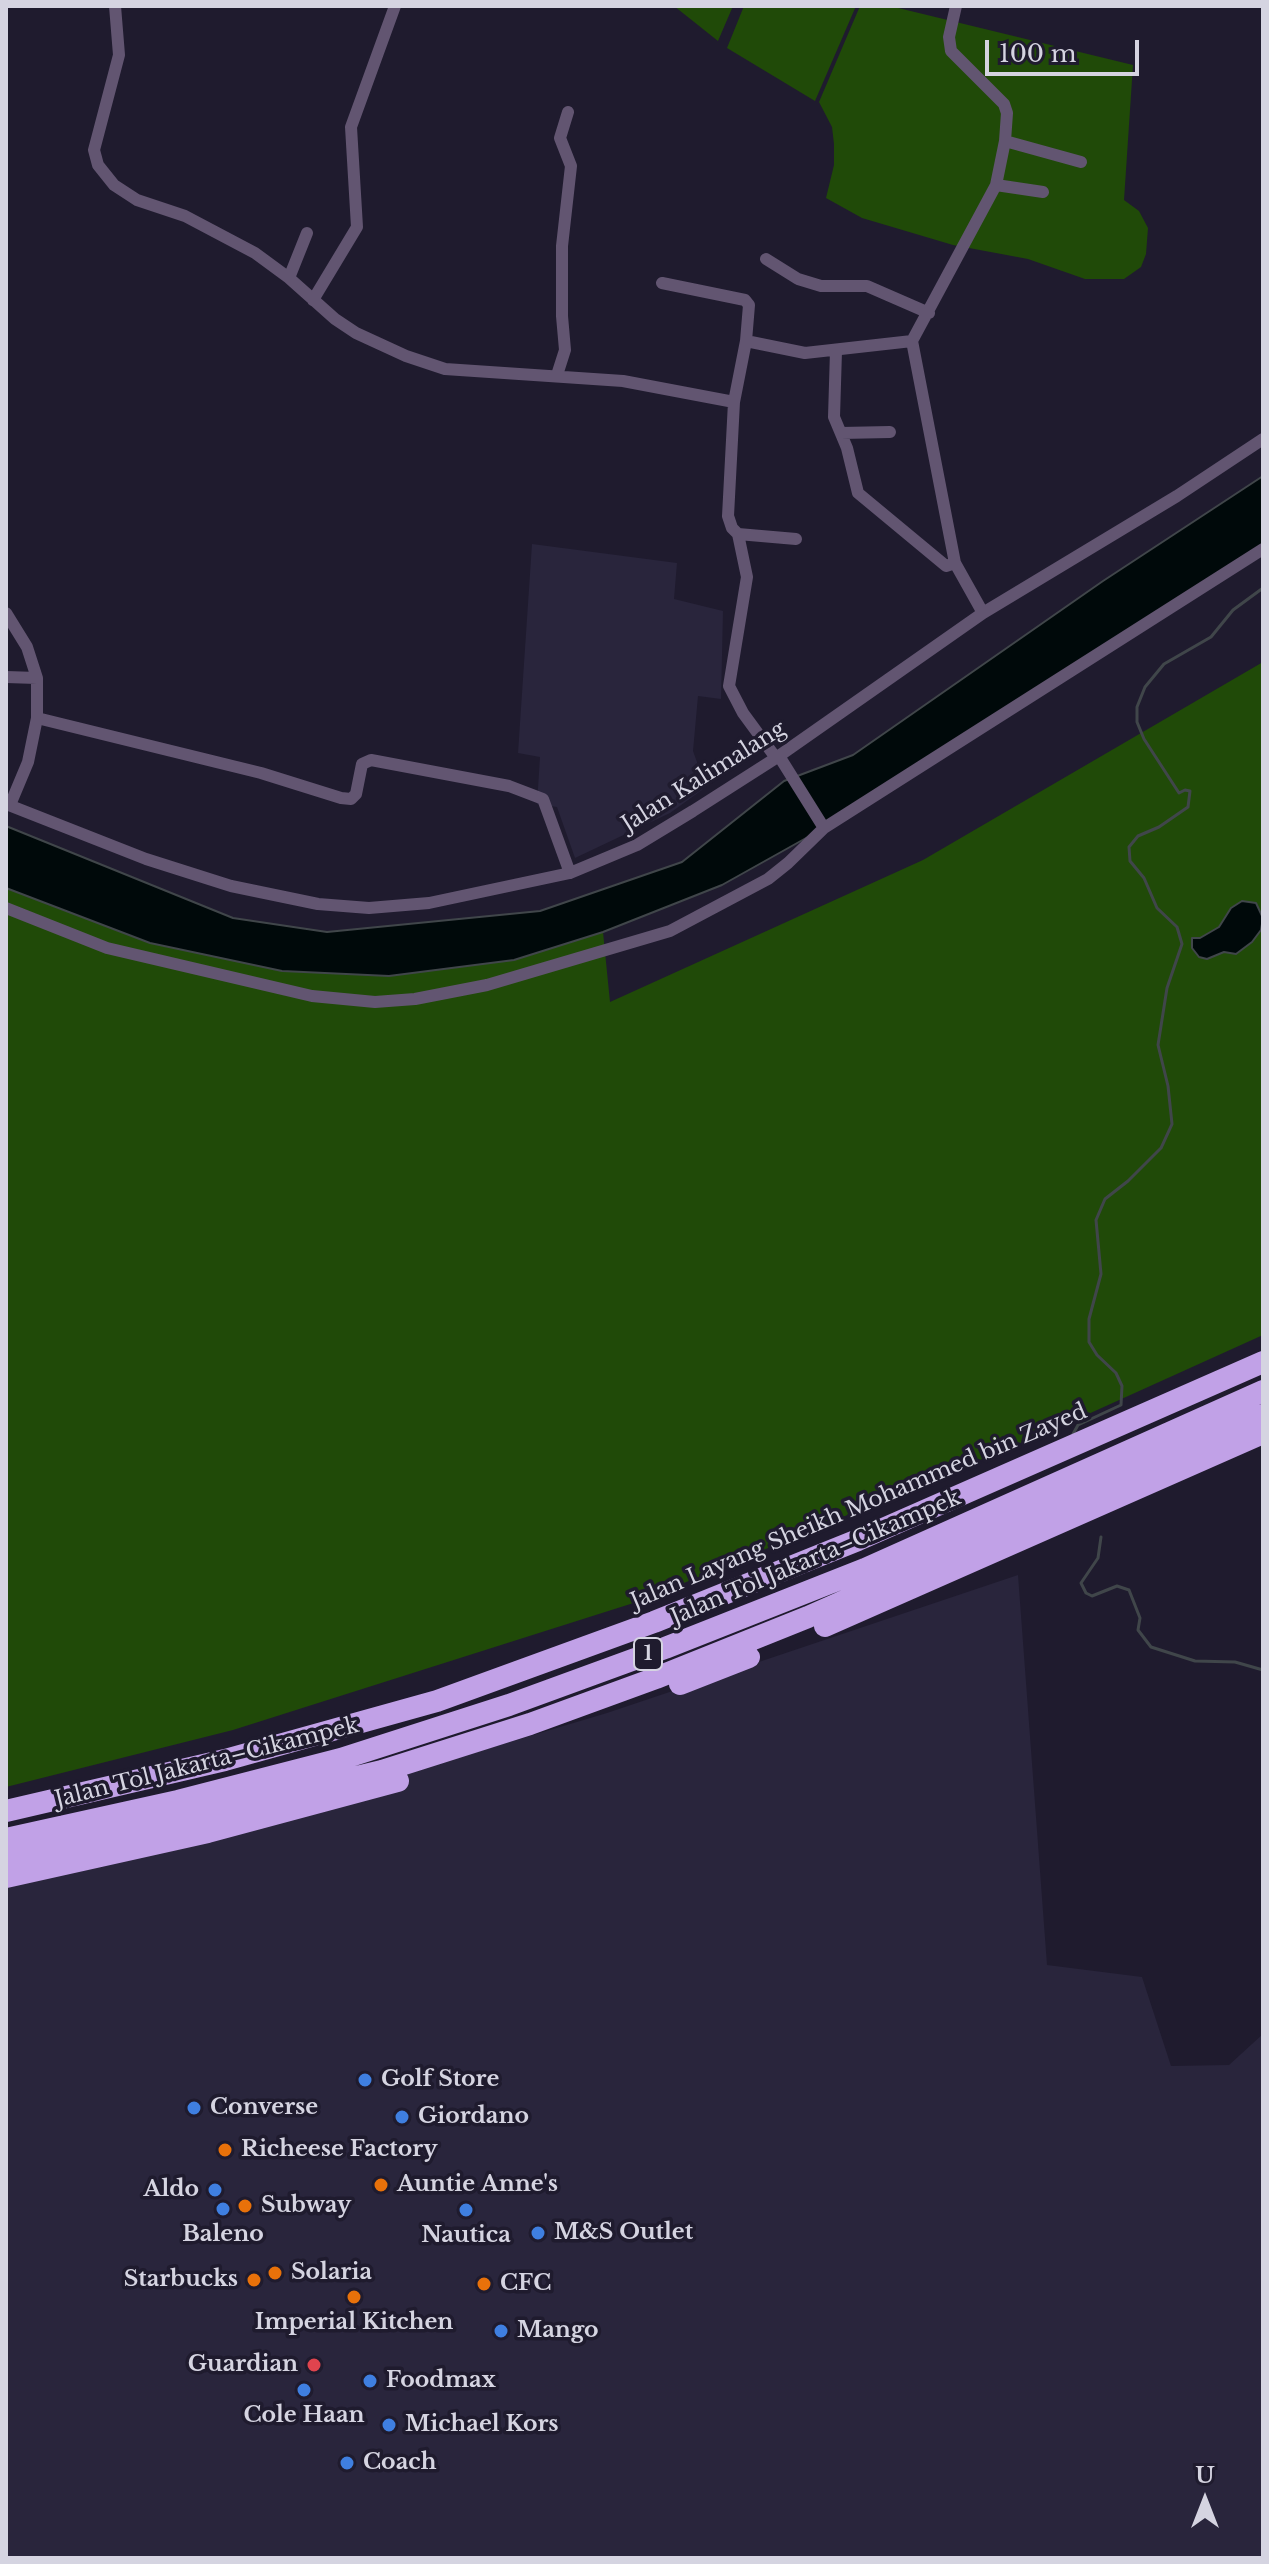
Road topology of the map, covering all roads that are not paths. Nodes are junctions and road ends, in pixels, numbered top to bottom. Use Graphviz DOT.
graph roads {
  1 [pos="115,6"];
  2 [pos="395,6"];
  3 [pos="956,6"];
  4 [pos="568,112"];
  5 [pos="1005,141"];
  6 [pos="1081,162"];
  7 [pos="996,185"];
  8 [pos="1043,192"];
  9 [pos="307,233"];
  10 [pos="766,259"];
  11 [pos="289,278"];
  12 [pos="662,283"];
  13 [pos="313,300"];
  14 [pos="929,313"];
  15 [pos="746,341"];
  16 [pos="912,341"];
  17 [pos="836,351"];
  18 [pos="557,375"];
  19 [pos="734,402"];
  20 [pos="890,432"];
  21 [pos="841,433"];
  22 [pos="1263,439"];
  23 [pos="738,534"];
  24 [pos="796,539"];
  25 [pos="1263,549"];
  26 [pos="955,563"];
  27 [pos="6,613"];
  28 [pos="983,613"];
  29 [pos="6,677"];
  30 [pos="37,678"];
  31 [pos="37,718"];
  32 [pos="780,760"];
  33 [pos="8,804"];
  34 [pos="822,824"];
  35 [pos="570,873"];
  36 [pos="6,908"];
  37 [pos="1263,1362"];
  38 [pos="1263,1391"];
  39 [pos="1263,1415"];
  40 [pos="1263,1433"];
  41 [pos="6,1811"];
  42 [pos="6,1839"];
  43 [pos="6,1861"];
  44 [pos="6,1877"];
  1 -- 11 [label="street"];
  2 -- 13 [label="street"];
  3 -- 5 [label="street"];
  4 -- 18 [label="street"];
  5 -- 6 [label="street"];
  5 -- 7 [label="street"];
  7 -- 8 [label="street"];
  7 -- 14 [label="street"];
  9 -- 11 [label="street"];
  10 -- 14 [label="street"];
  11 -- 13 [label="street"];
  12 -- 15 [label="street"];
  13 -- 18 [label="street"];
  14 -- 16 [label="street"];
  15 -- 17 [label="street"];
  15 -- 19 [label="street"];
  16 -- 17 [label="street"];
  16 -- 26 [label="street"];
  17 -- 21 [label="street"];
  18 -- 19 [label="street"];
  19 -- 23 [label="street"];
  20 -- 21 [label="street"];
  21 -- 26 [label="street"];
  22 -- 28 [label="street, Jalan Kalimalang"];
  23 -- 24 [label="street"];
  23 -- 32 [label="street"];
  25 -- 34 [label="street"];
  26 -- 28 [label="street"];
  27 -- 30 [label="street"];
  28 -- 32 [label="street, Jalan Kalimalang"];
  29 -- 30 [label="street"];
  30 -- 31 [label="street"];
  31 -- 33 [label="street"];
  31 -- 35 [label="street"];
  32 -- 34 [label="street"];
  32 -- 35 [label="street, Jalan Kalimalang"];
  33 -- 35 [label="street, Jalan Kalimalang"];
  34 -- 36 [label="street"];
  37 -- 41 [label="highway, Jalan Layang Sheikh Mohammed bin Zayed / 1"];
  38 -- 42 [label="highway, Jalan Tol Jakarta–Cikampek / 1"];
  39 -- 43 [label="highway, 1"];
  40 -- 44 [label="highway, 1"];
}
